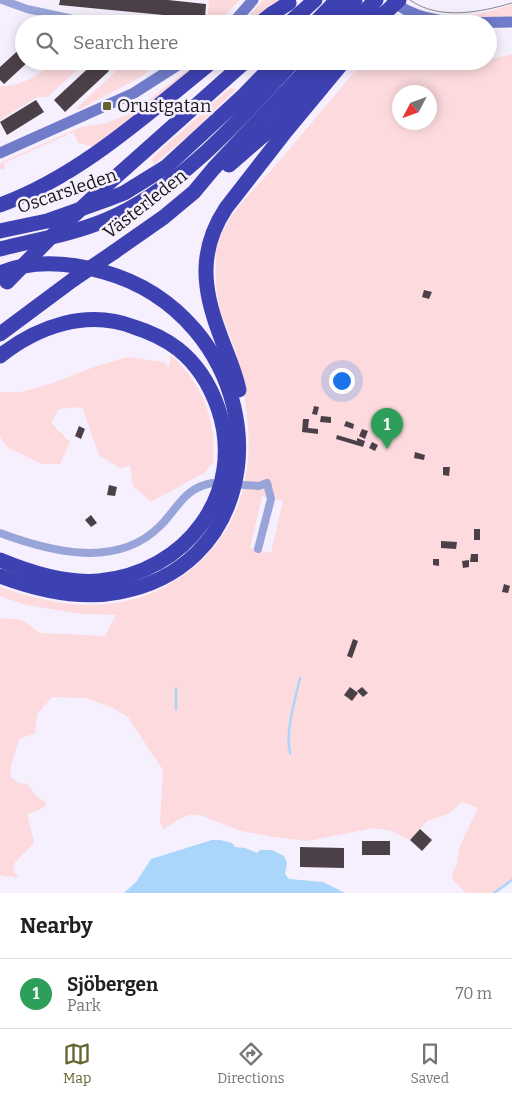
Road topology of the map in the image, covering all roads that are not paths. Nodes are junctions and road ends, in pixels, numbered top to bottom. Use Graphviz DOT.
graph roads {
  1 [pos="2,0"];
  2 [pos="253,0"];
  3 [pos="314,0"];
  4 [pos="337,0"];
  5 [pos="400,0"];
  6 [pos="291,2"];
  7 [pos="366,2"];
  8 [pos="389,6"];
  9 [pos="55,15"];
  10 [pos="240,15"];
  11 [pos="270,15"];
  12 [pos="279,15"];
  13 [pos="298,15"];
  14 [pos="323,15"];
  15 [pos="345,15"];
  16 [pos="357,15"];
  17 [pos="378,15"];
  18 [pos="424,15"];
  19 [pos="497,22"];
  20 [pos="512,22"];
  21 [pos="161,70"];
  22 [pos="202,70"];
  23 [pos="225,70"];
  24 [pos="236,70"];
  25 [pos="268,70"];
  26 [pos="285,70"];
  27 [pos="307,70"];
  28 [pos="324,70"];
  29 [pos="337,70"];
  30 [pos="152,144"];
  31 [pos="0,154"];
  32 [pos="194,192"];
  33 [pos="0,205"];
  34 [pos="0,231"];
  35 [pos="0,249"];
  36 [pos="2,281"];
  37 [pos="0,334"];
  38 [pos="0,356"];
  39 [pos="239,441"];
  40 [pos="212,483"];
  41 [pos="244,485"];
  42 [pos="0,533"];
  43 [pos="258,549"];
  44 [pos="0,560"];
  45 [pos="0,576"];
  1 -- 9 [label="street"];
  2 -- 10 [label="street"];
  3 -- 13 [label="highway"];
  4 -- 14 [label="highway"];
  5 -- 8 [label="highway, bridge"];
  6 -- 11 [label="highway"];
  6 -- 12 [label="highway"];
  7 -- 15 [label="highway"];
  7 -- 16 [label="highway"];
  8 -- 17 [label="highway"];
  8 -- 18 [label="street"];
  19 -- 20 [label="street"];
  21 -- 31 [label="street"];
  22 -- 33 [label="highway"];
  23 -- 30 [label="highway"];
  24 -- 30 [label="highway"];
  25 -- 34 [label="highway, Oscarsleden"];
  26 -- 35 [label="highway, Oscarsleden"];
  27 -- 32 [label="highway, Västerleden"];
  28 -- 32 [label="highway"];
  29 -- 39 [label="highway"];
  30 -- 36 [label="highway, Västerleden, bridge"];
  32 -- 37 [label="highway, Västerleden, bridge"];
  36 -- 39 [label="highway"];
  38 -- 44 [label="highway"];
  39 -- 45 [label="highway"];
  40 -- 42 [label="street"];
  41 -- 43 [label="street"];
}
